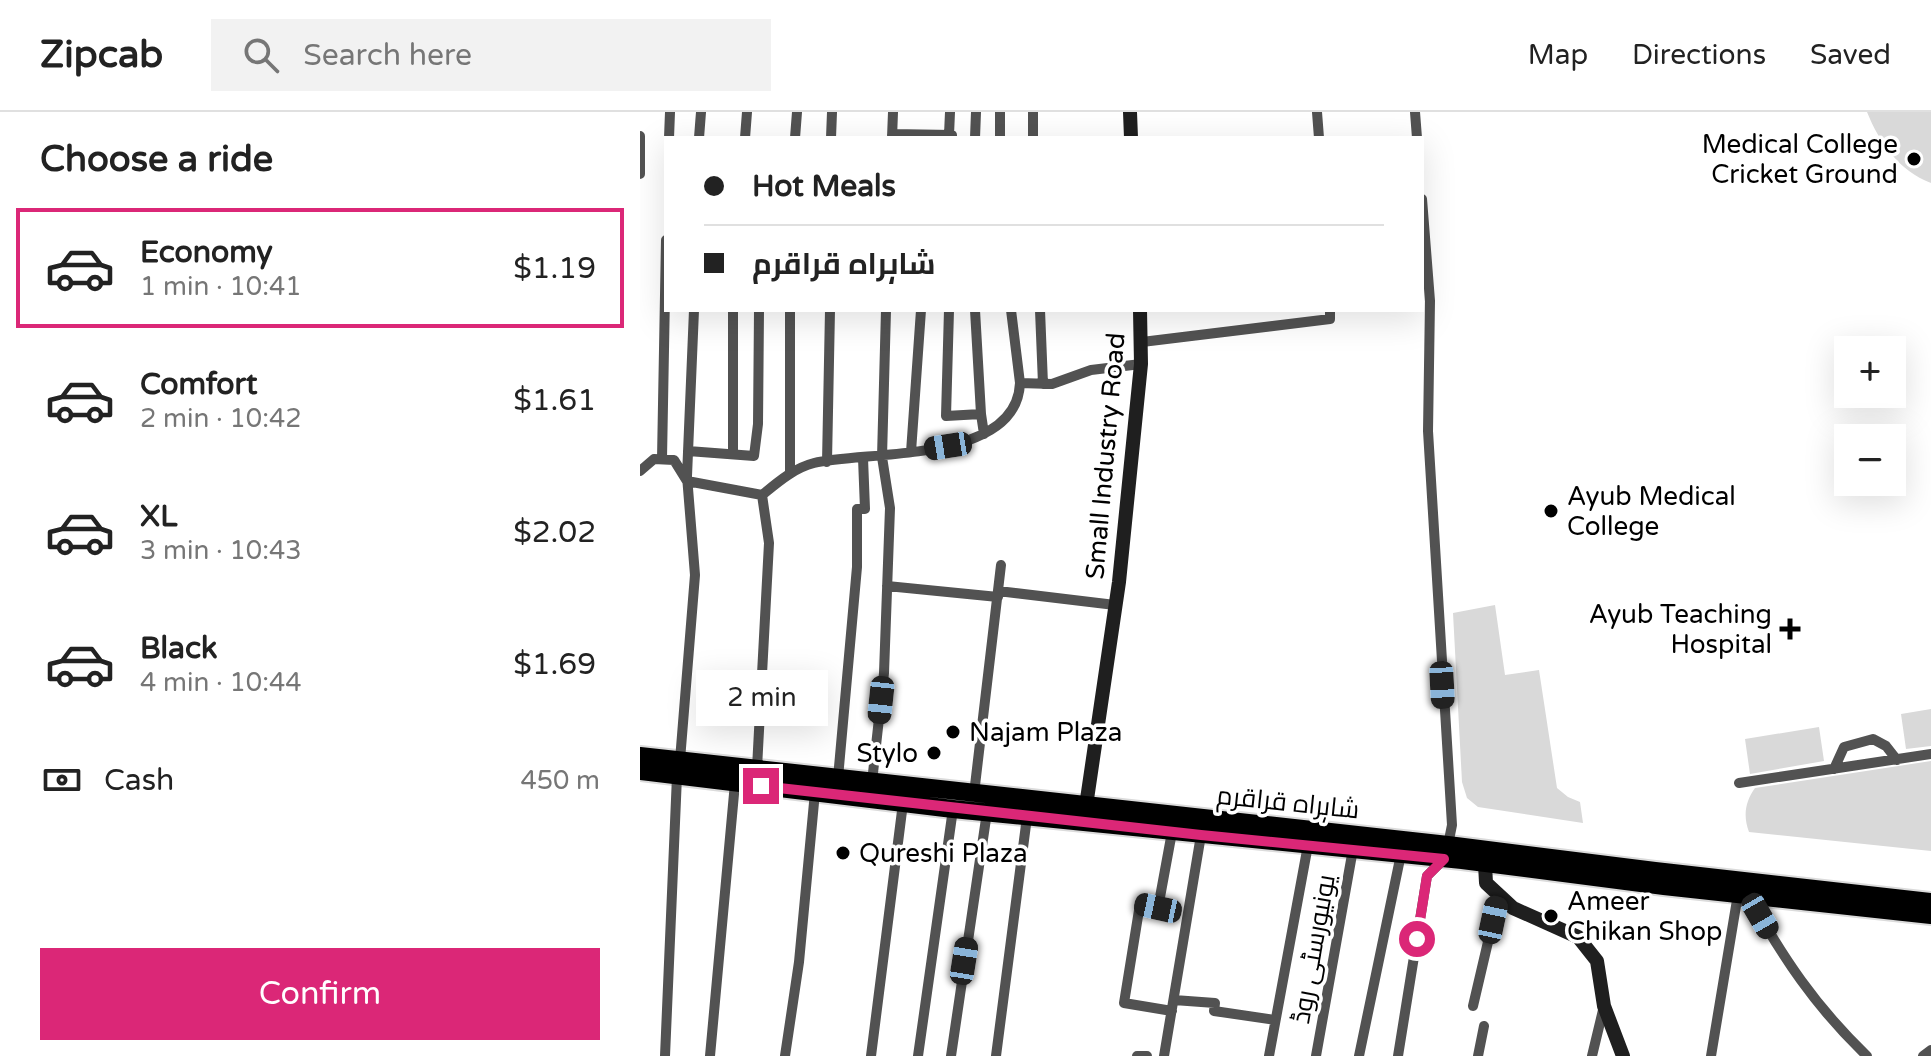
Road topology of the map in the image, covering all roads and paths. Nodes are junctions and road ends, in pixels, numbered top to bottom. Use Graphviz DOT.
graph roads {
  1 [pos="670,112"];
  2 [pos="701,112"];
  3 [pos="747,112"];
  4 [pos="797,112"];
  5 [pos="832,112"];
  6 [pos="893,112"];
  7 [pos="950,112"];
  8 [pos="976,112"];
  9 [pos="1000,112"];
  10 [pos="1033,112"];
  11 [pos="1130,112"];
  12 [pos="1317,112"];
  13 [pos="1415,112"];
  14 [pos="640,136"];
  15 [pos="669,136"];
  16 [pos="699,136"];
  17 [pos="745,136"];
  18 [pos="795,136"];
  19 [pos="831,136"];
  20 [pos="892,136"];
  21 [pos="950,136"];
  22 [pos="975,136"];
  23 [pos="1000,136"];
  24 [pos="1033,136"];
  25 [pos="1131,136"];
  26 [pos="1319,136"];
  27 [pos="1417,136"];
  28 [pos="640,174"];
  29 [pos="1424,224"];
  30 [pos="665,312"];
  31 [pos="694,312"];
  32 [pos="733,312"];
  33 [pos="759,312"];
  34 [pos="790,312"];
  35 [pos="830,312"];
  36 [pos="886,312"];
  37 [pos="921,312"];
  38 [pos="949,312"];
  39 [pos="975,312"];
  40 [pos="1011,312"];
  41 [pos="1040,312"];
  42 [pos="1140,312"];
  43 [pos="1330,312"];
  44 [pos="1142,342"];
  45 [pos="1141,364"];
  46 [pos="1020,383"];
  47 [pos="1043,384"];
  48 [pos="981,414"];
  49 [pos="984,434"];
  50 [pos="688,451"];
  51 [pos="911,452"];
  52 [pos="733,453"];
  53 [pos="882,457"];
  54 [pos="863,458"];
  55 [pos="662,459"];
  56 [pos="827,462"];
  57 [pos="640,471"];
  58 [pos="790,473"];
  59 [pos="687,481"];
  60 [pos="762,495"];
  61 [pos="1001,565"];
  62 [pos="887,586"];
  63 [pos="998,594"];
  64 [pos="1115,605"];
  65 [pos="1931,754"];
  66 [pos="640,756"];
  67 [pos="1897,760"];
  68 [pos="679,768"];
  69 [pos="757,768"];
  70 [pos="1834,769"];
  71 [pos="640,771"];
  72 [pos="838,778"];
  73 [pos="872,782"];
  74 [pos="735,783"];
  75 [pos="1739,783"];
  76 [pos="815,792"];
  77 [pos="974,794"];
  78 [pos="903,803"];
  79 [pos="953,809"];
  80 [pos="987,812"];
  81 [pos="1085,814"];
  82 [pos="1027,817"];
  83 [pos="1172,832"];
  84 [pos="1201,835"];
  85 [pos="1308,845"];
  86 [pos="1353,849"];
  87 [pos="1446,852"];
  88 [pos="1401,854"];
  89 [pos="1485,864"];
  90 [pos="1743,894"];
  91 [pos="1499,895"];
  92 [pos="1931,902"];
  93 [pos="1931,915"];
  94 [pos="1173,1006"];
  95 [pos="1473,1006"];
  96 [pos="1604,1006"];
  97 [pos="1275,1020"];
  98 [pos="1484,1026"];
  99 [pos="1931,1050"];
  100 [pos="1855,1051"];
  101 [pos="665,1056"];
  102 [pos="710,1056"];
  103 [pos="785,1056"];
  104 [pos="871,1056"];
  105 [pos="918,1056"];
  106 [pos="951,1056"];
  107 [pos="996,1056"];
  108 [pos="1137,1056"];
  109 [pos="1147,1056"];
  110 [pos="1164,1056"];
  111 [pos="1269,1056"];
  112 [pos="1316,1056"];
  113 [pos="1359,1056"];
  114 [pos="1398,1056"];
  115 [pos="1478,1056"];
  116 [pos="1592,1056"];
  117 [pos="1623,1056"];
  118 [pos="1711,1056"];
  119 [pos="1867,1056"];
  120 [pos="1923,1056"];
  1 -- 15 [label="street"];
  2 -- 16 [label="street"];
  3 -- 17 [label="street"];
  4 -- 18 [label="street"];
  5 -- 19 [label="street"];
  6 -- 20 [label="street"];
  7 -- 21 [label="street"];
  8 -- 22 [label="street"];
  9 -- 23 [label="street"];
  10 -- 24 [label="street"];
  11 -- 25 [label="street"];
  12 -- 26 [label="street"];
  13 -- 27 [label="street"];
  14 -- 28 [label="street"];
  20 -- 21 [label="street"];
  29 -- 87 [label="street"];
  30 -- 55 [label="street"];
  31 -- 50 [label="street"];
  32 -- 52 [label="street"];
  33 -- 52 [label="street"];
  34 -- 58 [label="street"];
  35 -- 56 [label="street"];
  36 -- 53 [label="street"];
  37 -- 51 [label="street"];
  38 -- 48 [label="street"];
  39 -- 48 [label="street"];
  40 -- 46 [label="street"];
  41 -- 47 [label="street"];
  42 -- 44 [label="street, Small Industry Road"];
  43 -- 44 [label="street"];
  44 -- 45 [label="street, Small Industry Road"];
  45 -- 47 [label="street"];
  45 -- 64 [label="street, Small Industry Road"];
  46 -- 47 [label="street"];
  46 -- 49 [label="street"];
  48 -- 49 [label="street"];
  49 -- 51 [label="street"];
  50 -- 52 [label="street"];
  50 -- 59 [label="street"];
  51 -- 53 [label="street"];
  53 -- 54 [label="street"];
  53 -- 62 [label="street"];
  54 -- 56 [label="street"];
  54 -- 72 [label="street"];
  55 -- 57 [label="street"];
  55 -- 59 [label="street"];
  56 -- 58 [label="street"];
  58 -- 60 [label="street"];
  59 -- 60 [label="street"];
  59 -- 68 [label="street"];
  60 -- 69 [label="street"];
  61 -- 63 [label="street"];
  62 -- 63 [label="street"];
  62 -- 73 [label="street"];
  63 -- 64 [label="street"];
  63 -- 77 [label="street"];
  64 -- 81 [label="street, Small Industry Road"];
  65 -- 67 [label="street"];
  66 -- 68 [label="highway, شاہراہ قراقرم"];
  67 -- 70 [label="street"];
  67 -- 70 [label="street"];
  68 -- 69 [label="highway, شاہراہ قراقرم"];
  68 -- 71 [label="highway, شاہراہ قراقرم"];
  68 -- 74 [label="highway, شاہراہ قراقرم"];
  68 -- 101 [label="street"];
  69 -- 72 [label="highway, شاہراہ قراقرم"];
  70 -- 75 [label="street"];
  72 -- 73 [label="highway, شاہراہ قراقرم"];
  73 -- 77 [label="highway, شاہراہ قراقرم"];
  74 -- 76 [label="highway, شاہراہ قراقرم"];
  74 -- 102 [label="street"];
  76 -- 78 [label="highway, شاہراہ قراقرم"];
  76 -- 103 [label="street"];
  77 -- 81 [label="highway, شاہراہ قراقرم"];
  78 -- 79 [label="highway, شاہراہ قراقرم"];
  78 -- 104 [label="street"];
  79 -- 80 [label="highway, شاہراہ قراقرم"];
  79 -- 105 [label="street"];
  80 -- 82 [label="highway, شاہراہ قراقرم"];
  80 -- 106 [label="street"];
  81 -- 82 [label="highway, شاہراہ قراقرم"];
  81 -- 83 [label="highway, شاہراہ قراقرم"];
  81 -- 87 [label="highway, شاہراہ قراقرم"];
  82 -- 107 [label="street"];
  83 -- 84 [label="highway, شاہراہ قراقرم"];
  83 -- 94 [label="street"];
  84 -- 85 [label="highway, شاہراہ قراقرم"];
  84 -- 94 [label="street"];
  85 -- 86 [label="highway, شاہراہ قراقرم"];
  85 -- 97 [label="street"];
  86 -- 88 [label="highway, شاہراہ قراقرم"];
  86 -- 112 [label="street, یونیورسٹی روڈ"];
  87 -- 88 [label="highway, شاہراہ قراقرم"];
  87 -- 89 [label="highway, شاہراہ قراقرم"];
  87 -- 92 [label="highway, شاہراہ قراقرم"];
  87 -- 114 [label="street"];
  88 -- 113 [label="street"];
  89 -- 90 [label="highway, شاہراہ قراقرم"];
  89 -- 91 [label="street"];
  90 -- 93 [label="highway, شاہراہ قراقرم"];
  90 -- 100 [label="street"];
  90 -- 118 [label="street"];
  91 -- 95 [label="street"];
  91 -- 96 [label="street"];
  94 -- 97 [label="street"];
  94 -- 110 [label="street"];
  96 -- 116 [label="street"];
  96 -- 117 [label="street"];
  97 -- 111 [label="street"];
  98 -- 115 [label="street"];
  99 -- 120 [label="street"];
  100 -- 119 [label="street"];
  108 -- 109 [label="street"];
}
